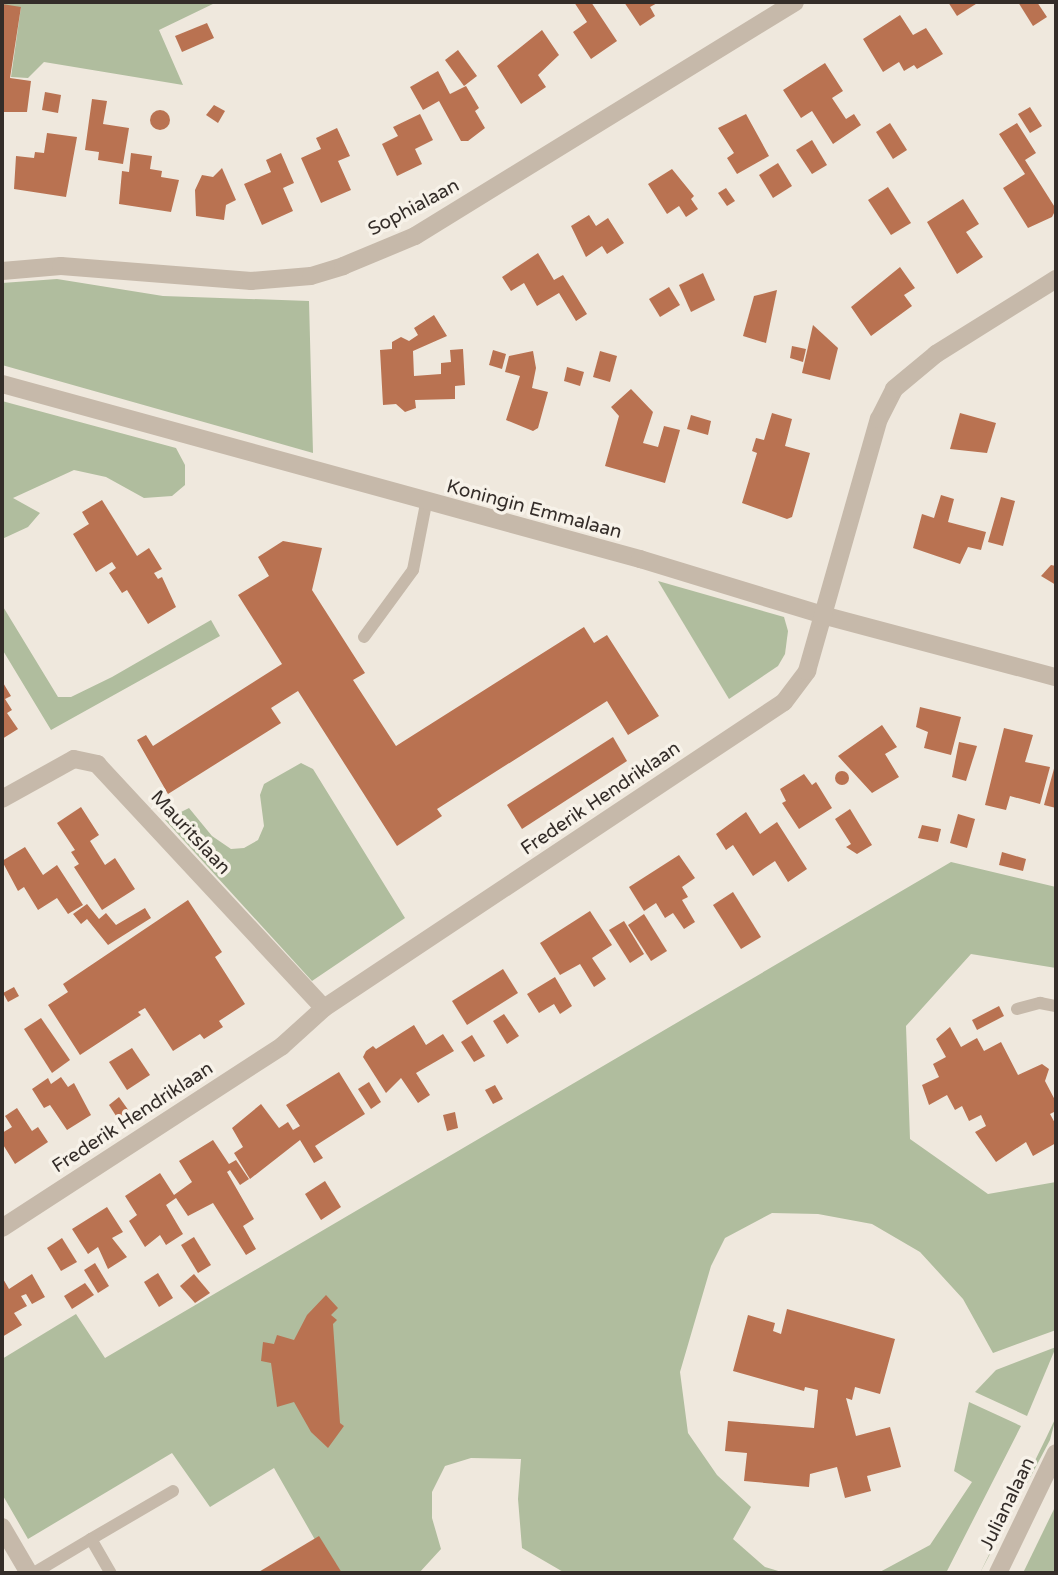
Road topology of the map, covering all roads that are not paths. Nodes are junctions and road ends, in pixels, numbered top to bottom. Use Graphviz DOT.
graph roads {
  1 [pos="795,2"];
  2 [pos="2,271"];
  3 [pos="1056,279"];
  4 [pos="2,384"];
  5 [pos="426,504"];
  6 [pos="825,616"];
  7 [pos="364,637"];
  8 [pos="1056,677"];
  9 [pos="2,799"];
  10 [pos="1056,1006"];
  11 [pos="324,1008"];
  12 [pos="1017,1009"];
  13 [pos="2,1228"];
  14 [pos="1056,1453"];
  15 [pos="173,1492"];
  16 [pos="2,1527"];
  17 [pos="91,1539"];
  18 [pos="32,1573"];
  19 [pos="111,1573"];
  20 [pos="998,1573"];
  1 -- 2 [label="street, Sophialaan"];
  3 -- 6 [label="street, Frederik Hendriklaan"];
  4 -- 5 [label="street, Koningin Emmalaan"];
  5 -- 6 [label="street, Koningin Emmalaan"];
  5 -- 7 [label="lane"];
  6 -- 8 [label="street, Koningin Emmalaan"];
  6 -- 11 [label="street, Frederik Hendriklaan"];
  9 -- 11 [label="street, Mauritslaan"];
  10 -- 12 [label="lane"];
  11 -- 13 [label="street, Frederik Hendriklaan"];
  14 -- 20 [label="street, Julianalaan"];
  15 -- 17 [label="lane"];
  16 -- 18 [label="street"];
  17 -- 18 [label="lane"];
  17 -- 19 [label="lane"];
}
